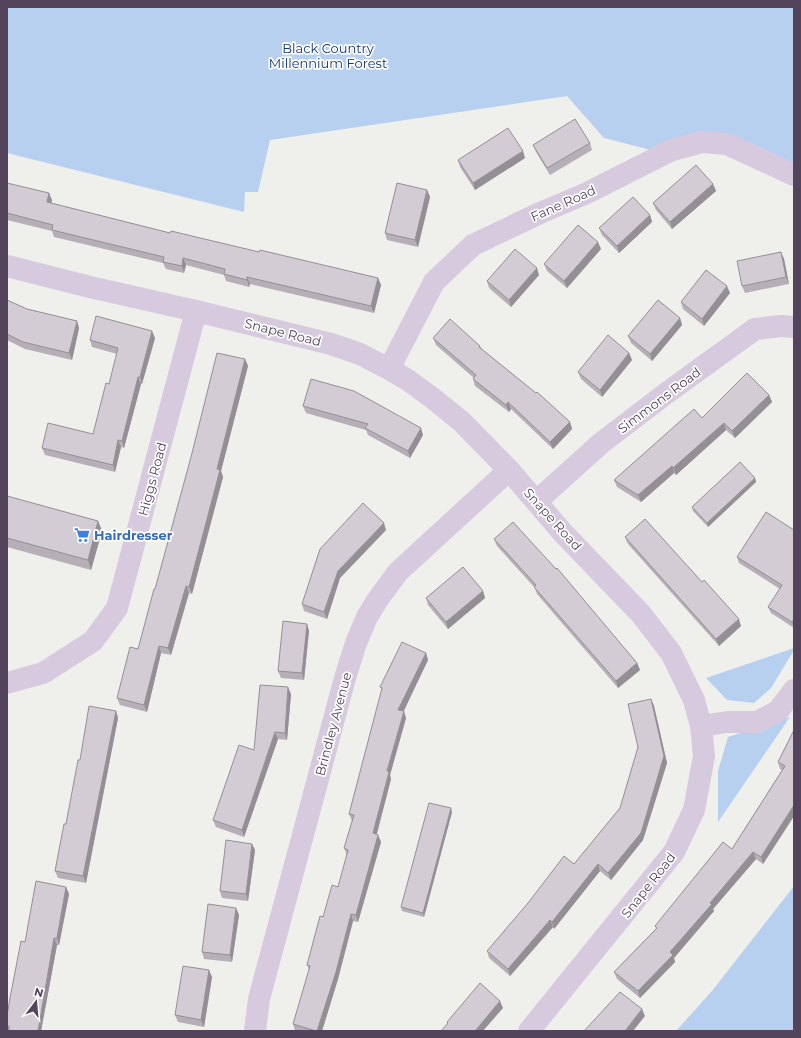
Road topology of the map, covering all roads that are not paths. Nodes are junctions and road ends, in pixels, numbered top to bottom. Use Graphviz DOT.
graph roads {
  1 [pos="794,175"];
  2 [pos="7,266"];
  3 [pos="196,311"];
  4 [pos="794,327"];
  5 [pos="389,369"];
  6 [pos="509,470"];
  7 [pos="537,501"];
  8 [pos="7,683"];
  9 [pos="794,690"];
  10 [pos="701,726"];
  11 [pos="255,1031"];
  12 [pos="529,1031"];
  1 -- 5 [label="street, Fane Road"];
  2 -- 3 [label="street, Snape Road"];
  3 -- 5 [label="street, Snape Road"];
  3 -- 8 [label="street, Higgs Road"];
  4 -- 7 [label="street, Simmons Road"];
  5 -- 6 [label="street, Snape Road"];
  6 -- 7 [label="street, Snape Road"];
  6 -- 11 [label="street, Brindley Avenue"];
  7 -- 10 [label="street, Snape Road"];
  9 -- 10 [label="street"];
  10 -- 12 [label="street, Snape Road"];
}
